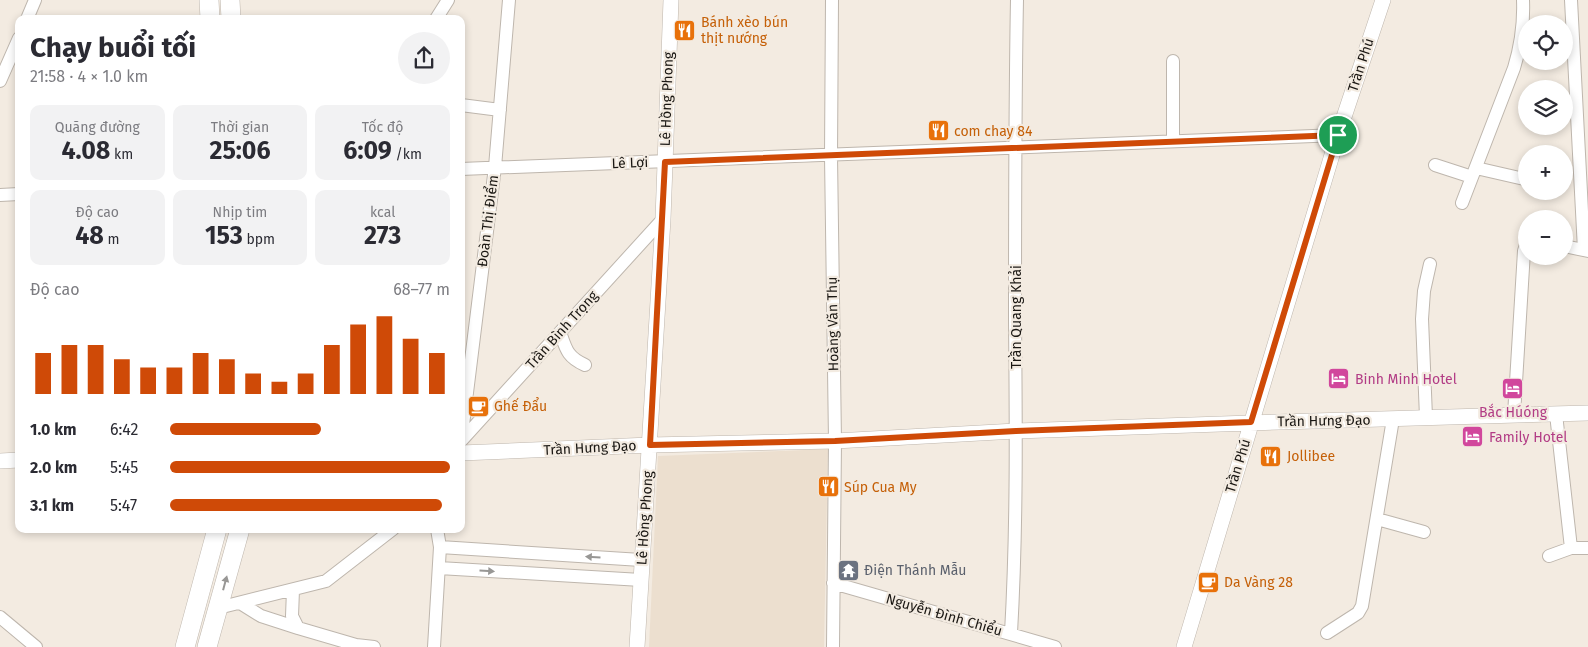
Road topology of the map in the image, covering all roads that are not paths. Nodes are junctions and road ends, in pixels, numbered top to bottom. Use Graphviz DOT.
graph roads {
  1 [pos="35,0"];
  2 [pos="209,0"];
  3 [pos="230,0"];
  4 [pos="448,0"];
  5 [pos="509,0"];
  6 [pos="671,0"];
  7 [pos="832,0"];
  8 [pos="1017,0"];
  9 [pos="1383,0"];
  10 [pos="1523,0"];
  11 [pos="1571,0"];
  12 [pos="29,15"];
  13 [pos="210,15"];
  14 [pos="231,15"];
  15 [pos="439,15"];
  16 [pos="15,47"];
  17 [pos="1173,61"];
  18 [pos="0,81"];
  19 [pos="465,106"];
  20 [pos="500,110"];
  21 [pos="1338,135"];
  22 [pos="1173,141"];
  23 [pos="1015,147"];
  24 [pos="831,156"];
  25 [pos="665,162"];
  26 [pos="1434,165"];
  27 [pos="495,167"];
  28 [pos="465,169"];
  29 [pos="1474,173"];
  30 [pos="1518,179"];
  31 [pos="15,194"];
  32 [pos="0,195"];
  33 [pos="1462,203"];
  34 [pos="663,219"];
  35 [pos="1573,248"];
  36 [pos="1586,250"];
  37 [pos="1430,264"];
  38 [pos="1523,265"];
  39 [pos="560,332"];
  40 [pos="585,364"];
  41 [pos="465,409"];
  42 [pos="1588,413"];
  43 [pos="1556,414"];
  44 [pos="1514,415"];
  45 [pos="1426,417"];
  46 [pos="1392,419"];
  47 [pos="1251,422"];
  48 [pos="1016,431"];
  49 [pos="465,437"];
  50 [pos="835,441"];
  51 [pos="650,445"];
  52 [pos="465,453"];
  53 [pos="0,460"];
  54 [pos="15,460"];
  55 [pos="1377,519"];
  56 [pos="1424,532"];
  57 [pos="216,533"];
  58 [pos="239,533"];
  59 [pos="389,533"];
  60 [pos="438,533"];
  61 [pos="440,547"];
  62 [pos="1571,548"];
  63 [pos="1588,548"];
  64 [pos="1549,556"];
  65 [pos="641,560"];
  66 [pos="438,568"];
  67 [pos="641,580"];
  68 [pos="833,583"];
  69 [pos="293,590"];
  70 [pos="240,603"];
  71 [pos="218,608"];
  72 [pos="0,617"];
  73 [pos="298,628"];
  74 [pos="1011,633"];
  75 [pos="1326,633"];
  76 [pos="36,647"];
  77 [pos="185,647"];
  78 [pos="207,647"];
  79 [pos="374,647"];
  80 [pos="434,647"];
  81 [pos="637,647"];
  82 [pos="833,647"];
  83 [pos="1055,647"];
  84 [pos="1184,647"];
  1 -- 12 [label="street"];
  2 -- 13 [label="main road"];
  3 -- 14 [label="main road"];
  4 -- 15 [label="street"];
  5 -- 20 [label="street, Đoàn Thị Điểm"];
  6 -- 25 [label="street, Lê Hồng Phong"];
  7 -- 24 [label="street, Hoàng Văn Thụ"];
  8 -- 23 [label="street, Trần Quang Khải"];
  9 -- 21 [label="street, Trần Phú"];
  10 -- 29 [label="street"];
  11 -- 36 [label="street"];
  16 -- 18 [label="street"];
  17 -- 22 [label="street"];
  19 -- 20 [label="street"];
  20 -- 27 [label="street, Đoàn Thị Điểm"];
  21 -- 22 [label="street, Lê Lợi"];
  21 -- 47 [label="street, Trần Phú"];
  22 -- 23 [label="street, Lê Lợi"];
  23 -- 24 [label="street, Lê Lợi"];
  23 -- 48 [label="street, Trần Quang Khải"];
  24 -- 25 [label="street, Lê Lợi"];
  24 -- 50 [label="street, Hoàng Văn Thụ"];
  25 -- 27 [label="street, Lê Lợi"];
  25 -- 34 [label="street, Lê Hồng Phong"];
  26 -- 29 [label="street"];
  27 -- 28 [label="street, Lê Lợi"];
  27 -- 41 [label="street, Đoàn Thị Điểm"];
  29 -- 30 [label="street"];
  29 -- 33 [label="street"];
  31 -- 32 [label="street"];
  34 -- 39 [label="street, Trần Bình Trọng"];
  34 -- 51 [label="street, Lê Hồng Phong"];
  35 -- 36 [label="street"];
  37 -- 45 [label="street"];
  38 -- 44 [label="street"];
  39 -- 40 [label="street"];
  39 -- 49 [label="street, Trần Bình Trọng"];
  42 -- 43 [label="street, Trần Hưng Đạo"];
  43 -- 44 [label="street, Trần Hưng Đạo"];
  43 -- 62 [label="street"];
  44 -- 45 [label="street, Trần Hưng Đạo"];
  45 -- 46 [label="street, Trần Hưng Đạo"];
  46 -- 47 [label="street, Trần Hưng Đạo"];
  46 -- 55 [label="street"];
  47 -- 48 [label="street, Trần Hưng Đạo"];
  47 -- 84 [label="street, Trần Phú"];
  48 -- 50 [label="street, Trần Hưng Đạo"];
  48 -- 74 [label="street, Trần Quang Khải"];
  50 -- 51 [label="street, Trần Hưng Đạo"];
  50 -- 68 [label="street, Hoàng Văn Thụ"];
  51 -- 52 [label="street, Trần Hưng Đạo"];
  51 -- 65 [label="street, Lê Hồng Phong"];
  53 -- 54 [label="street"];
  55 -- 56 [label="street"];
  55 -- 75 [label="street"];
  57 -- 77 [label="main road"];
  71 -- 58 [label="main road, one-way"];
  59 -- 69 [label="street"];
  60 -- 61 [label="street"];
  65 -- 61 [label="street, one-way"];
  61 -- 66 [label="street"];
  62 -- 63 [label="street"];
  62 -- 64 [label="street"];
  65 -- 67 [label="street, Lê Hồng Phong"];
  66 -- 67 [label="street, one-way"];
  66 -- 80 [label="street"];
  67 -- 81 [label="street, Lê Hồng Phong"];
  68 -- 74 [label="street, Nguyễn Đình Chiểu"];
  68 -- 82 [label="street, Hoàng Văn Thụ"];
  69 -- 70 [label="street"];
  69 -- 73 [label="street"];
  70 -- 71 [label="street"];
  70 -- 73 [label="street"];
  71 -- 78 [label="main road"];
  72 -- 76 [label="street"];
  73 -- 79 [label="street"];
  74 -- 83 [label="street, Nguyễn Đình Chiểu"];
}
